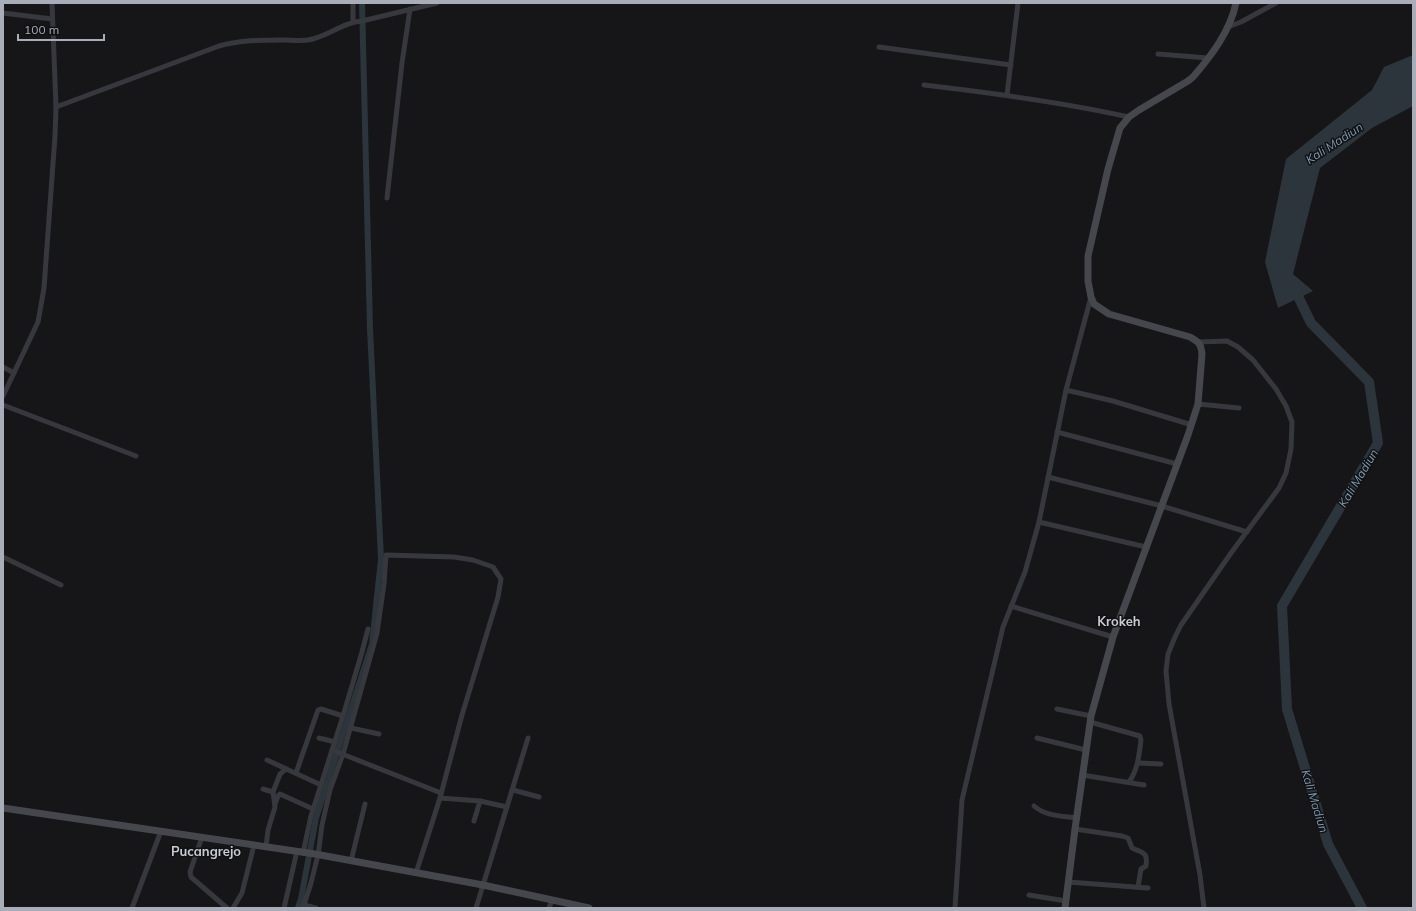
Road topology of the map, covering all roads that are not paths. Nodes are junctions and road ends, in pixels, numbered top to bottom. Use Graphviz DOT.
graph roads {
  1 [pos="52,3"];
  2 [pos="353,3"];
  3 [pos="437,3"];
  4 [pos="1018,3"];
  5 [pos="1236,3"];
  6 [pos="1276,3"];
  7 [pos="410,9"];
  8 [pos="3,13"];
  9 [pos="52,19"];
  10 [pos="354,21"];
  11 [pos="1228,27"];
  12 [pos="879,47"];
  13 [pos="1158,54"];
  14 [pos="1208,58"];
  15 [pos="1010,65"];
  16 [pos="924,85"];
  17 [pos="1007,95"];
  18 [pos="56,107"];
  19 [pos="1130,117"];
  20 [pos="387,198"];
  21 [pos="1091,298"];
  22 [pos="1199,342"];
  23 [pos="3,367"];
  24 [pos="14,373"];
  25 [pos="1066,390"];
  26 [pos="3,396"];
  27 [pos="1198,404"];
  28 [pos="3,405"];
  29 [pos="1239,408"];
  30 [pos="1192,425"];
  31 [pos="1057,432"];
  32 [pos="136,456"];
  33 [pos="1177,464"];
  34 [pos="1048,477"];
  35 [pos="1162,506"];
  36 [pos="1039,522"];
  37 [pos="1247,532"];
  38 [pos="1146,547"];
  39 [pos="3,557"];
  40 [pos="61,585"];
  41 [pos="1011,606"];
  42 [pos="368,629"];
  43 [pos="1113,637"];
  44 [pos="1057,709"];
  45 [pos="343,716"];
  46 [pos="1091,719"];
  47 [pos="351,728"];
  48 [pos="379,734"];
  49 [pos="320,738"];
  50 [pos="528,738"];
  51 [pos="1037,738"];
  52 [pos="335,742"];
  53 [pos="332,750"];
  54 [pos="1086,750"];
  55 [pos="343,754"];
  56 [pos="268,760"];
  57 [pos="1138,763"];
  58 [pos="1161,764"];
  59 [pos="286,769"];
  60 [pos="296,773"];
  61 [pos="1082,775"];
  62 [pos="1129,782"];
  63 [pos="321,785"];
  64 [pos="1144,785"];
  65 [pos="263,789"];
  66 [pos="513,790"];
  67 [pos="273,792"];
  68 [pos="440,795"];
  69 [pos="539,797"];
  70 [pos="480,801"];
  71 [pos="365,804"];
  72 [pos="274,805"];
  73 [pos="1034,806"];
  74 [pos="507,807"];
  75 [pos="3,808"];
  76 [pos="313,809"];
  77 [pos="1076,818"];
  78 [pos="474,821"];
  79 [pos="1075,829"];
  80 [pos="160,831"];
  81 [pos="202,837"];
  82 [pos="254,845"];
  83 [pos="266,847"];
  84 [pos="302,852"];
  85 [pos="316,855"];
  86 [pos="351,861"];
  87 [pos="416,873"];
  88 [pos="1068,882"];
  89 [pos="483,885"];
  90 [pos="1138,887"];
  91 [pos="1148,888"];
  92 [pos="1029,895"];
  93 [pos="552,900"];
  94 [pos="1066,904"];
  95 [pos="304,907"];
  96 [pos="132,908"];
  97 [pos="227,908"];
  98 [pos="233,908"];
  99 [pos="284,908"];
  100 [pos="316,908"];
  101 [pos="476,908"];
  102 [pos="549,908"];
  103 [pos="589,908"];
  104 [pos="955,908"];
  105 [pos="1204,908"];
  1 -- 9 [label="street"];
  2 -- 10 [label="street"];
  3 -- 7 [label="street"];
  4 -- 15 [label="street"];
  5 -- 11 [label="main road"];
  6 -- 11 [label="street"];
  7 -- 10 [label="street"];
  7 -- 20 [label="street"];
  8 -- 9 [label="street"];
  9 -- 18 [label="street"];
  10 -- 18 [label="street"];
  11 -- 14 [label="main road"];
  12 -- 15 [label="street"];
  13 -- 14 [label="street"];
  14 -- 19 [label="main road"];
  15 -- 17 [label="street"];
  16 -- 17 [label="street"];
  17 -- 19 [label="street"];
  18 -- 24 [label="street"];
  19 -- 21 [label="main road"];
  21 -- 22 [label="main road"];
  21 -- 25 [label="street"];
  22 -- 27 [label="main road"];
  22 -- 37 [label="street"];
  23 -- 24 [label="street"];
  24 -- 26 [label="street"];
  25 -- 30 [label="street"];
  25 -- 31 [label="street"];
  27 -- 29 [label="street"];
  27 -- 30 [label="main road"];
  28 -- 32 [label="street"];
  30 -- 33 [label="main road"];
  31 -- 33 [label="street"];
  31 -- 34 [label="street"];
  33 -- 35 [label="main road"];
  34 -- 35 [label="street"];
  34 -- 36 [label="street"];
  35 -- 37 [label="street"];
  35 -- 38 [label="main road"];
  36 -- 38 [label="street"];
  36 -- 41 [label="street"];
  37 -- 105 [label="street"];
  38 -- 43 [label="main road"];
  39 -- 40 [label="street"];
  41 -- 43 [label="street"];
  41 -- 104 [label="street"];
  42 -- 45 [label="street"];
  43 -- 46 [label="main road"];
  44 -- 46 [label="street"];
  45 -- 52 [label="street"];
  45 -- 60 [label="street"];
  46 -- 54 [label="main road"];
  46 -- 57 [label="street"];
  47 -- 48 [label="street"];
  47 -- 55 [label="street"];
  47 -- 68 [label="street"];
  49 -- 52 [label="street"];
  50 -- 66 [label="street"];
  51 -- 54 [label="street"];
  52 -- 53 [label="street"];
  53 -- 55 [label="street"];
  53 -- 63 [label="street"];
  54 -- 61 [label="main road"];
  55 -- 68 [label="street"];
  55 -- 85 [label="street"];
  56 -- 59 [label="street"];
  57 -- 58 [label="street"];
  57 -- 62 [label="street"];
  59 -- 60 [label="street"];
  59 -- 67 [label="street"];
  60 -- 63 [label="street"];
  61 -- 62 [label="street"];
  61 -- 77 [label="main road"];
  62 -- 64 [label="street"];
  63 -- 76 [label="street"];
  65 -- 67 [label="street"];
  66 -- 69 [label="street"];
  66 -- 74 [label="street"];
  67 -- 72 [label="street"];
  68 -- 70 [label="street"];
  68 -- 87 [label="street"];
  70 -- 74 [label="street"];
  70 -- 78 [label="street"];
  71 -- 86 [label="street"];
  72 -- 76 [label="street"];
  72 -- 83 [label="street"];
  73 -- 77 [label="street"];
  74 -- 89 [label="street"];
  75 -- 80 [label="main road"];
  76 -- 84 [label="street"];
  77 -- 79 [label="main road"];
  79 -- 88 [label="main road"];
  79 -- 90 [label="street"];
  80 -- 81 [label="main road"];
  80 -- 96 [label="street"];
  81 -- 82 [label="main road"];
  81 -- 97 [label="street"];
  82 -- 83 [label="main road"];
  82 -- 98 [label="street"];
  83 -- 84 [label="main road"];
  84 -- 85 [label="main road"];
  84 -- 99 [label="street"];
  85 -- 86 [label="main road"];
  85 -- 95 [label="street"];
  86 -- 87 [label="main road"];
  87 -- 89 [label="main road"];
  88 -- 90 [label="street"];
  88 -- 94 [label="main road"];
  89 -- 93 [label="main road"];
  89 -- 101 [label="street"];
  90 -- 91 [label="street"];
  92 -- 94 [label="street"];
  93 -- 102 [label="street"];
  93 -- 103 [label="main road"];
  95 -- 100 [label="street"];
}
